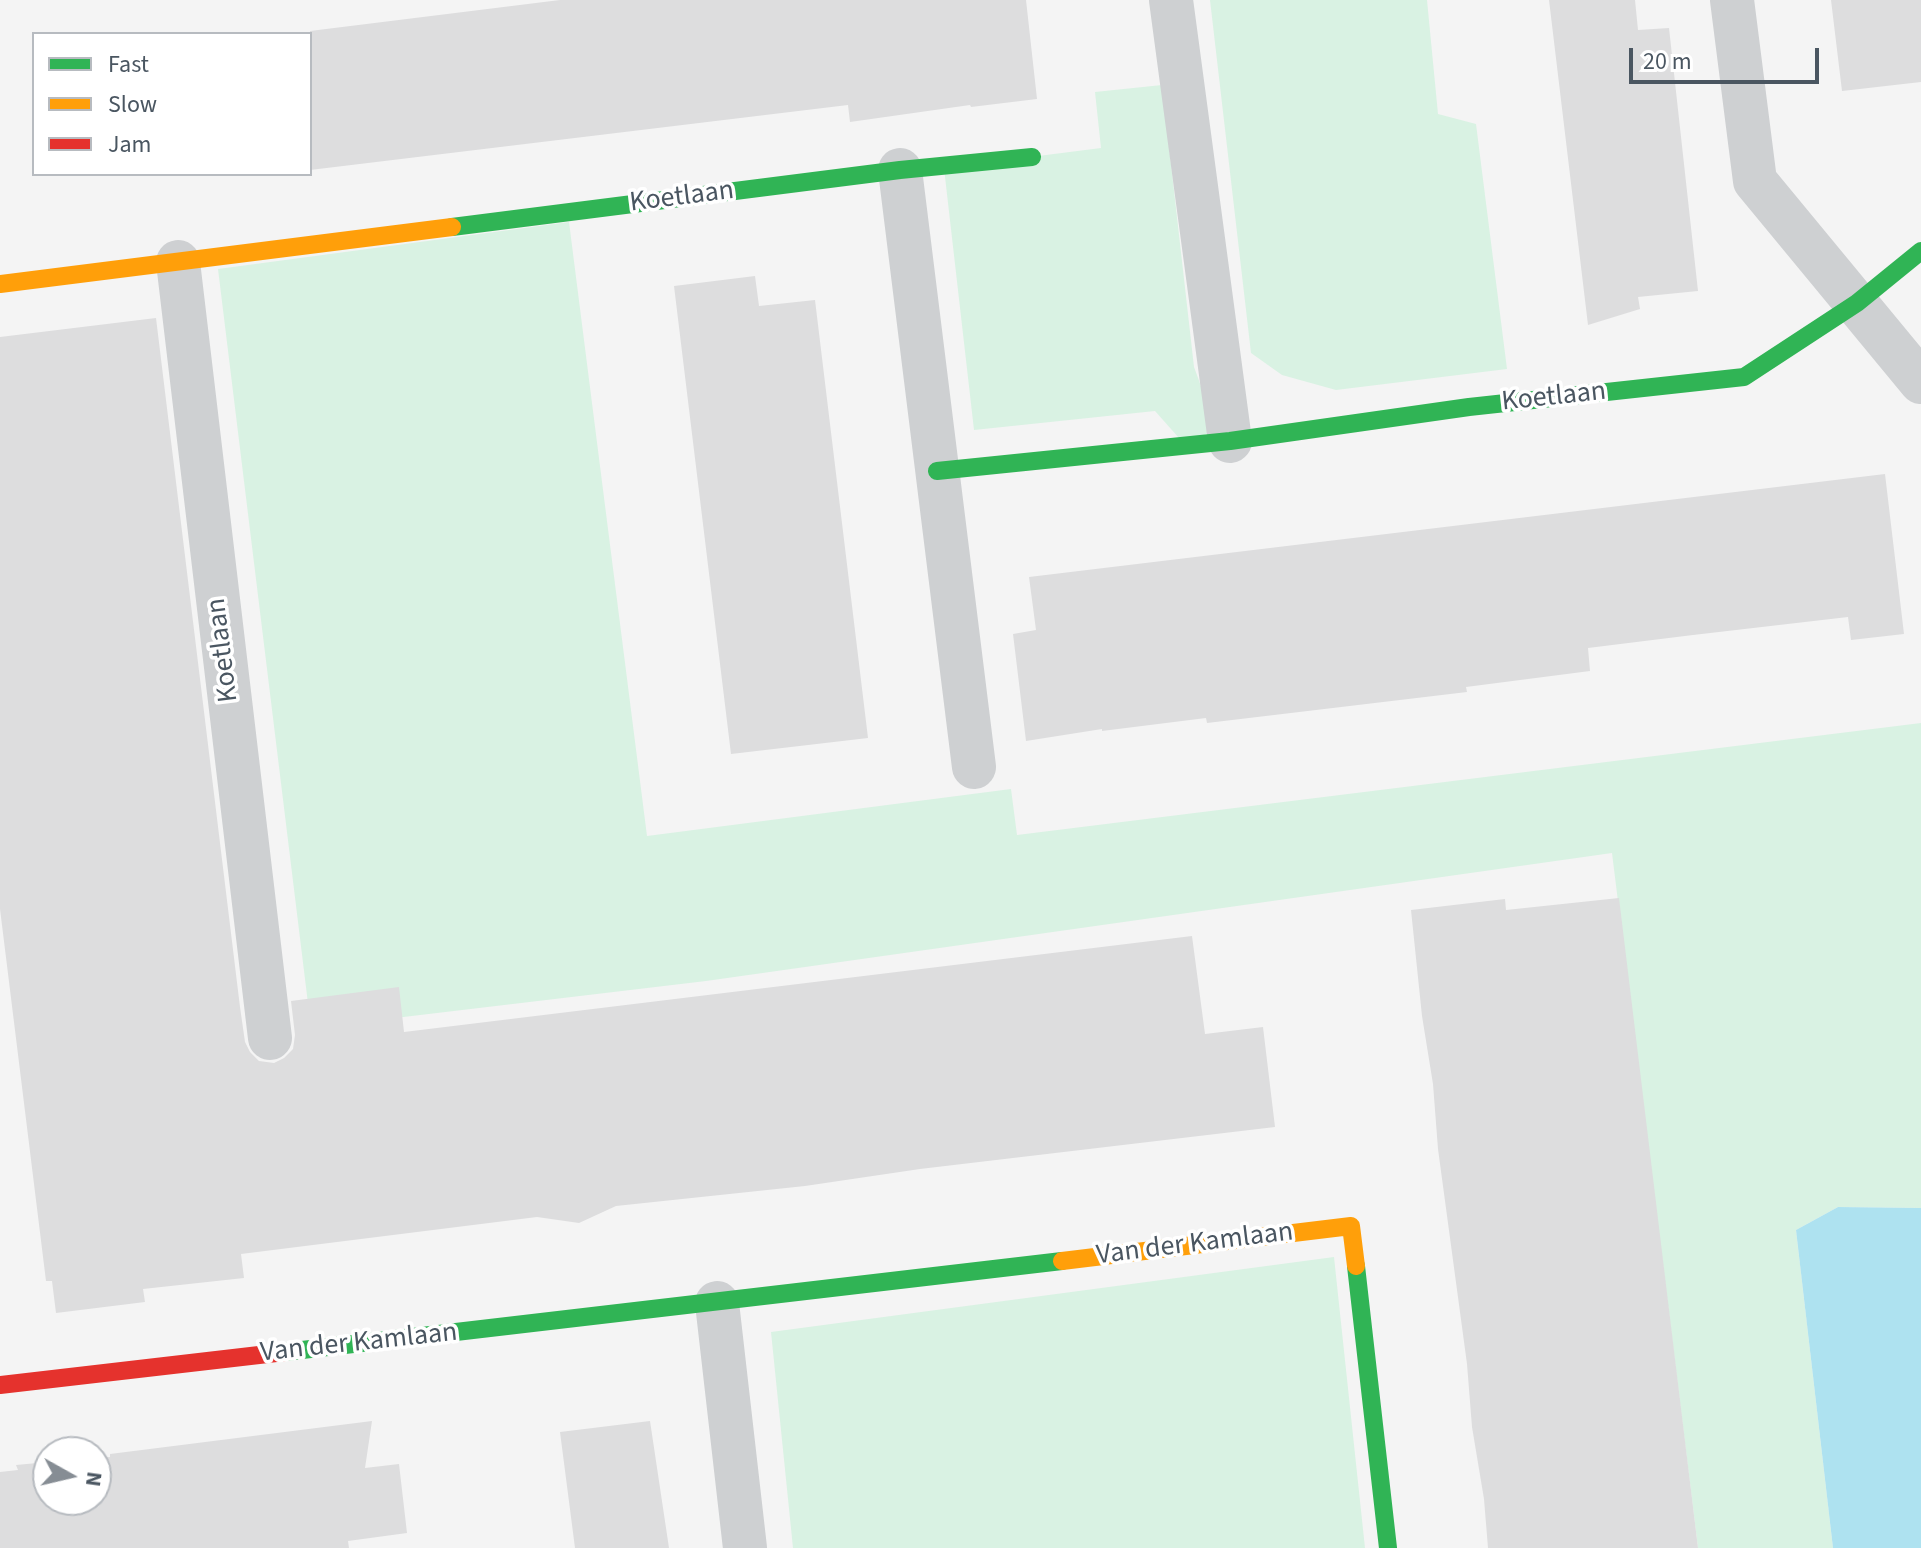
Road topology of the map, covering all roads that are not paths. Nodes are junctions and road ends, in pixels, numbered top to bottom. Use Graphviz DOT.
graph roads {
  1 [pos="1171,0"];
  2 [pos="1732,0"];
  3 [pos="1032,157"];
  4 [pos="900,170"];
  5 [pos="1921,251"];
  6 [pos="178,262"];
  7 [pos="0,284"];
  8 [pos="1857,303"];
  9 [pos="1921,382"];
  10 [pos="1230,441"];
  11 [pos="937,471"];
  12 [pos="974,767"];
  13 [pos="270,1038"];
  14 [pos="717,1303"];
  15 [pos="0,1385"];
  16 [pos="745,1548"];
  17 [pos="1388,1548"];
  1 -- 10 [label="street"];
  2 -- 8 [label="street"];
  3 -- 4 [label="street, Koetlaan"];
  4 -- 6 [label="street, Koetlaan"];
  4 -- 11 [label="street"];
  5 -- 8 [label="street, Koetlaan"];
  6 -- 7 [label="street, Koetlaan"];
  6 -- 13 [label="street, Koetlaan"];
  8 -- 9 [label="street"];
  8 -- 10 [label="street, Koetlaan"];
  10 -- 11 [label="street, Koetlaan"];
  11 -- 12 [label="street"];
  14 -- 15 [label="street, Van der Kamlaan"];
  14 -- 16 [label="street"];
  14 -- 17 [label="street, Van der Kamlaan"];
}
